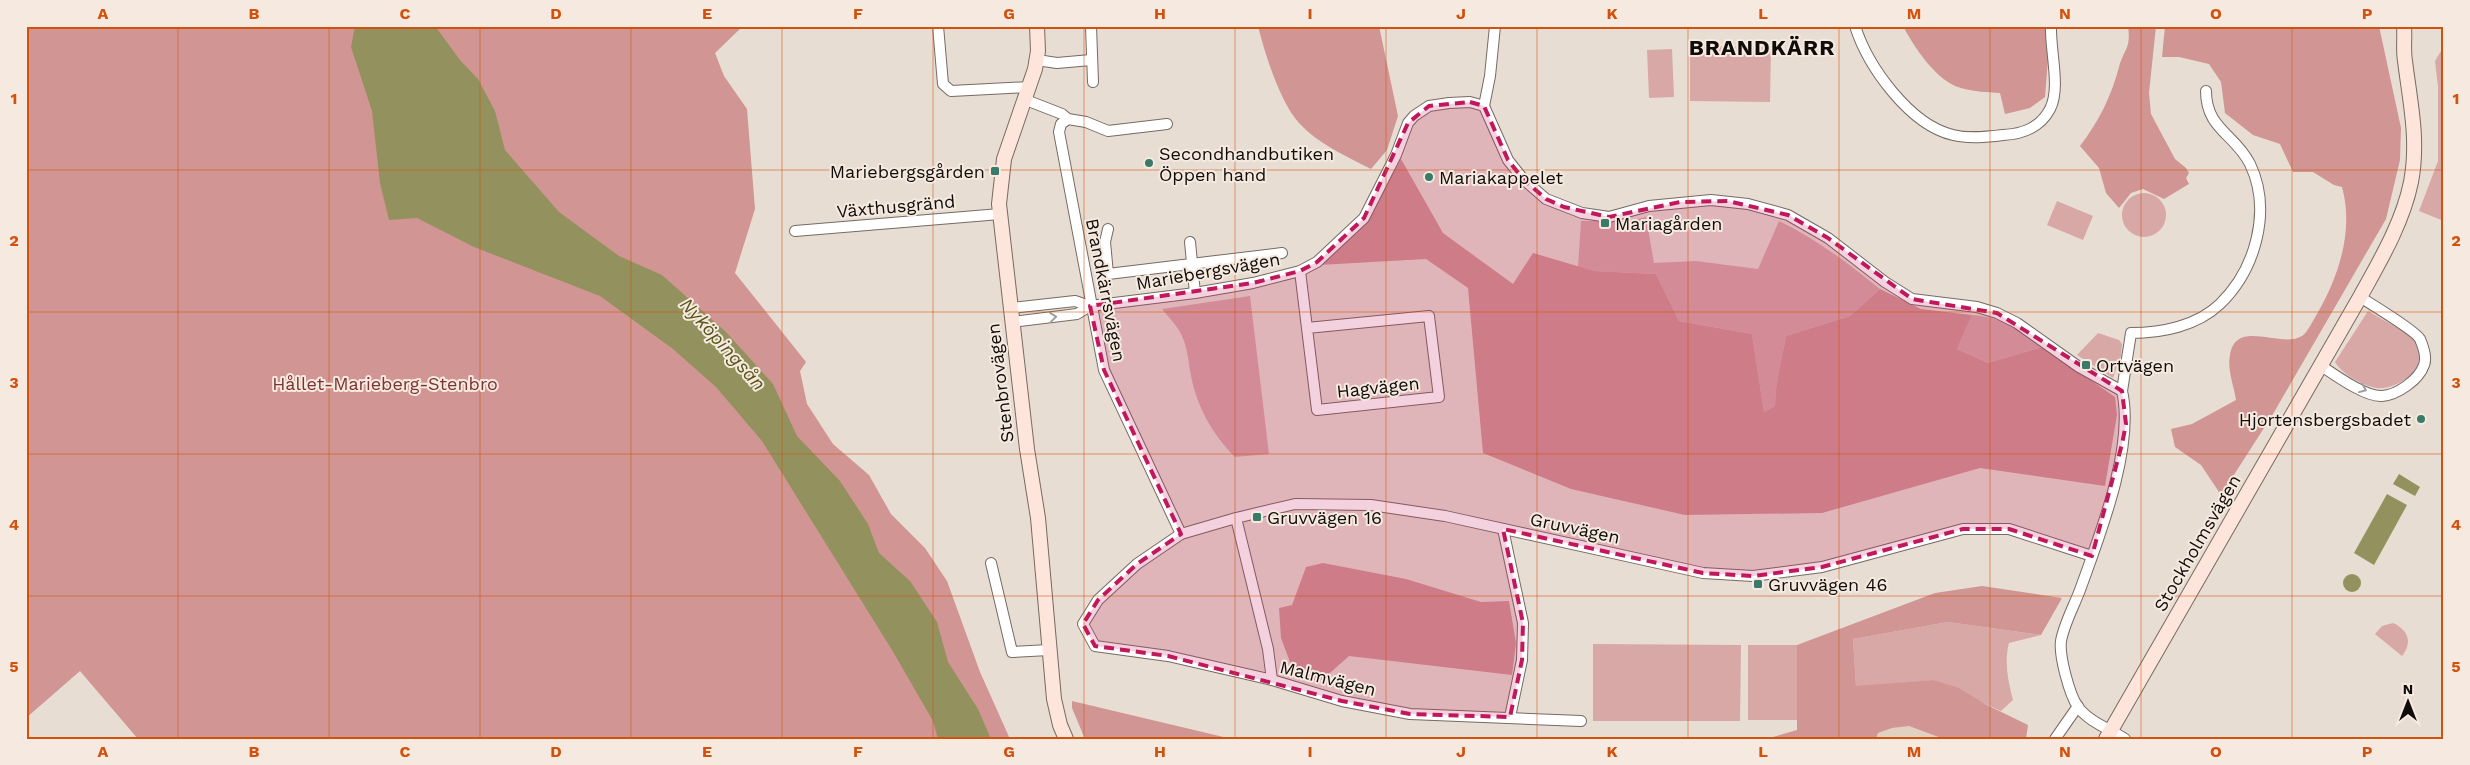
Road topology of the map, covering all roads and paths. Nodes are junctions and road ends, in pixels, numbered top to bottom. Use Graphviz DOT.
graph roads {
  1 [pos="938,26"];
  2 [pos="1037,26"];
  3 [pos="1091,26"];
  4 [pos="1495,26"];
  5 [pos="1855,26"];
  6 [pos="2051,26"];
  7 [pos="2404,26"];
  8 [pos="1037,60"];
  9 [pos="1091,60"];
  10 [pos="1093,82"];
  11 [pos="2206,90"];
  12 [pos="1028,93"];
  13 [pos="1484,106"];
  14 [pos="1068,120"];
  15 [pos="1166,124"];
  16 [pos="1000,214"];
  17 [pos="1108,229"];
  18 [pos="794,231"];
  19 [pos="1190,242"];
  20 [pos="1282,252"];
  21 [pos="1192,265"];
  22 [pos="1300,271"];
  23 [pos="1195,293"];
  24 [pos="2360,297"];
  25 [pos="1090,306"];
  26 [pos="1010,308"];
  27 [pos="1012,322"];
  28 [pos="1307,328"];
  29 [pos="2320,365"];
  30 [pos="2122,391"];
  31 [pos="1236,518"];
  32 [pos="1503,529"];
  33 [pos="1181,534"];
  34 [pos="2092,556"];
  35 [pos="991,563"];
  36 [pos="1083,624"];
  37 [pos="1049,650"];
  38 [pos="1272,680"];
  39 [pos="2078,706"];
  40 [pos="1510,718"];
  41 [pos="1581,721"];
  42 [pos="2109,734"];
  43 [pos="1066,739"];
  44 [pos="2054,739"];
  45 [pos="2125,739"];
  1 -- 12 [label="street"];
  2 -- 8 [label="street, Stenbrovägen"];
  3 -- 9 [label="street"];
  4 -- 13 [label="street"];
  5 -- 6 [label="street"];
  7 -- 24 [label="street, Stockholmsvägen"];
  8 -- 9 [label="street"];
  8 -- 12 [label="street, Stenbrovägen"];
  9 -- 10 [label="street"];
  11 -- 30 [label="street"];
  12 -- 14 [label="street"];
  12 -- 16 [label="street, Stenbrovägen"];
  13 -- 22 [label="street, Mariebergsvägen"];
  13 -- 30 [label="street"];
  14 -- 15 [label="street"];
  14 -- 25 [label="street, Brandkärrsvägen"];
  16 -- 18 [label="street, Växthusgränd"];
  16 -- 26 [label="street, Stenbrovägen"];
  17 -- 21 [label="street"];
  19 -- 21 [label="street"];
  20 -- 21 [label="street"];
  21 -- 23 [label="street"];
  22 -- 23 [label="street, Mariebergsvägen"];
  22 -- 28 [label="street, Hagvägen"];
  23 -- 25 [label="street, Mariebergsvägen"];
  24 -- 29 [label="street, Stockholmsvägen"];
  29 -- 24 [label="street, one-way"];
  25 -- 26 [label="street, Mariebergsvägen"];
  27 -- 25 [label="street, Mariebergsvägen, one-way"];
  25 -- 33 [label="street, Brandkärrsvägen"];
  26 -- 27 [label="street, Stenbrovägen"];
  27 -- 37 [label="street, Stenbrovägen"];
  28 -- 28 [label="street, Hagvägen"];
  29 -- 42 [label="street, Stockholmsvägen"];
  30 -- 34 [label="street"];
  31 -- 32 [label="street, Gruvvägen"];
  31 -- 33 [label="street, Gruvvägen"];
  31 -- 38 [label="street"];
  32 -- 34 [label="street, Gruvvägen"];
  32 -- 40 [label="street"];
  33 -- 36 [label="street, Gruvvägen"];
  34 -- 39 [label="street"];
  35 -- 37 [label="street"];
  36 -- 38 [label="street, Malmvägen"];
  37 -- 43 [label="street, Stenbrovägen"];
  38 -- 40 [label="street, Malmvägen"];
  39 -- 42 [label="street"];
  39 -- 44 [label="street"];
  40 -- 41 [label="street, Malmvägen"];
  42 -- 45 [label="street"];
}
